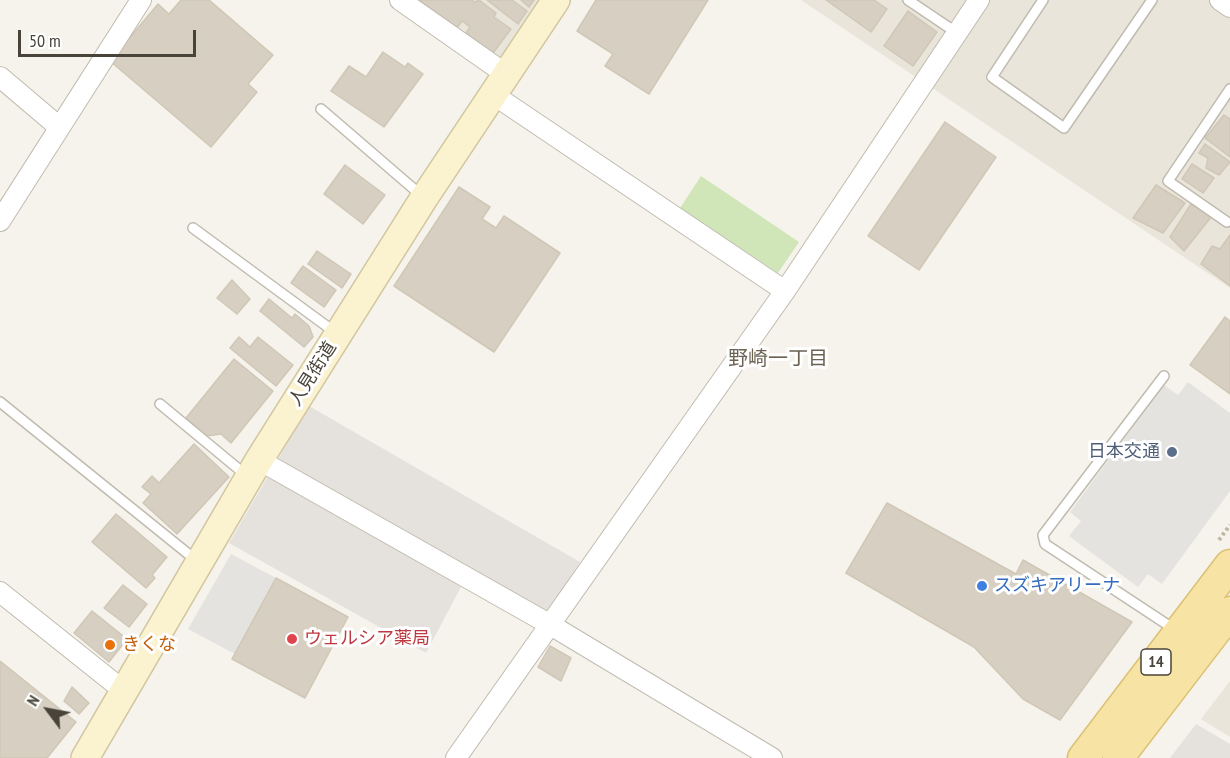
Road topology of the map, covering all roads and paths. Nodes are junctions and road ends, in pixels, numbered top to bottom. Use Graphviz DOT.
graph roads {
  1 [pos="141,0"];
  2 [pos="400,0"];
  3 [pos="556,0"];
  4 [pos="908,0"];
  5 [pos="979,0"];
  6 [pos="1043,0"];
  7 [pos="1152,0"];
  8 [pos="1220,0"];
  9 [pos="1230,7"];
  10 [pos="957,33"];
  11 [pos="0,77"];
  12 [pos="500,85"];
  13 [pos="1230,89"];
  14 [pos="321,109"];
  15 [pos="59,127"];
  16 [pos="424,198"];
  17 [pos="0,221"];
  18 [pos="1227,222"];
  19 [pos="193,228"];
  20 [pos="785,291"];
  21 [pos="338,334"];
  22 [pos="1164,376"];
  23 [pos="0,402"];
  24 [pos="160,404"];
  25 [pos="254,468"];
  26 [pos="198,562"];
  27 [pos="1230,565"];
  28 [pos="0,592"];
  29 [pos="1230,612"];
  30 [pos="549,624"];
  31 [pos="1178,632"];
  32 [pos="124,691"];
  33 [pos="85,758"];
  34 [pos="456,758"];
  35 [pos="772,758"];
  36 [pos="1083,758"];
  37 [pos="1118,758"];
  1 -- 15 [label="street"];
  2 -- 12 [label="street"];
  3 -- 12 [label="main road, 人見街道"];
  4 -- 10 [label="lane"];
  5 -- 10 [label="street"];
  6 -- 7 [label="lane"];
  8 -- 9 [label="street"];
  10 -- 20 [label="street"];
  11 -- 15 [label="street"];
  12 -- 16 [label="main road, 人見街道"];
  12 -- 20 [label="street"];
  13 -- 18 [label="lane"];
  14 -- 16 [label="lane"];
  15 -- 17 [label="street"];
  16 -- 21 [label="main road, 人見街道"];
  19 -- 21 [label="lane"];
  20 -- 30 [label="street"];
  21 -- 25 [label="main road, 人見街道"];
  22 -- 31 [label="lane"];
  23 -- 26 [label="lane"];
  24 -- 25 [label="lane"];
  25 -- 26 [label="main road, 人見街道"];
  25 -- 30 [label="street"];
  26 -- 32 [label="main road, 人見街道"];
  27 -- 31 [label="main road, 14"];
  28 -- 32 [label="street"];
  29 -- 37 [label="main road, 14"];
  30 -- 34 [label="street"];
  30 -- 35 [label="street"];
  31 -- 36 [label="main road, 14"];
  32 -- 33 [label="main road, 人見街道"];
}
